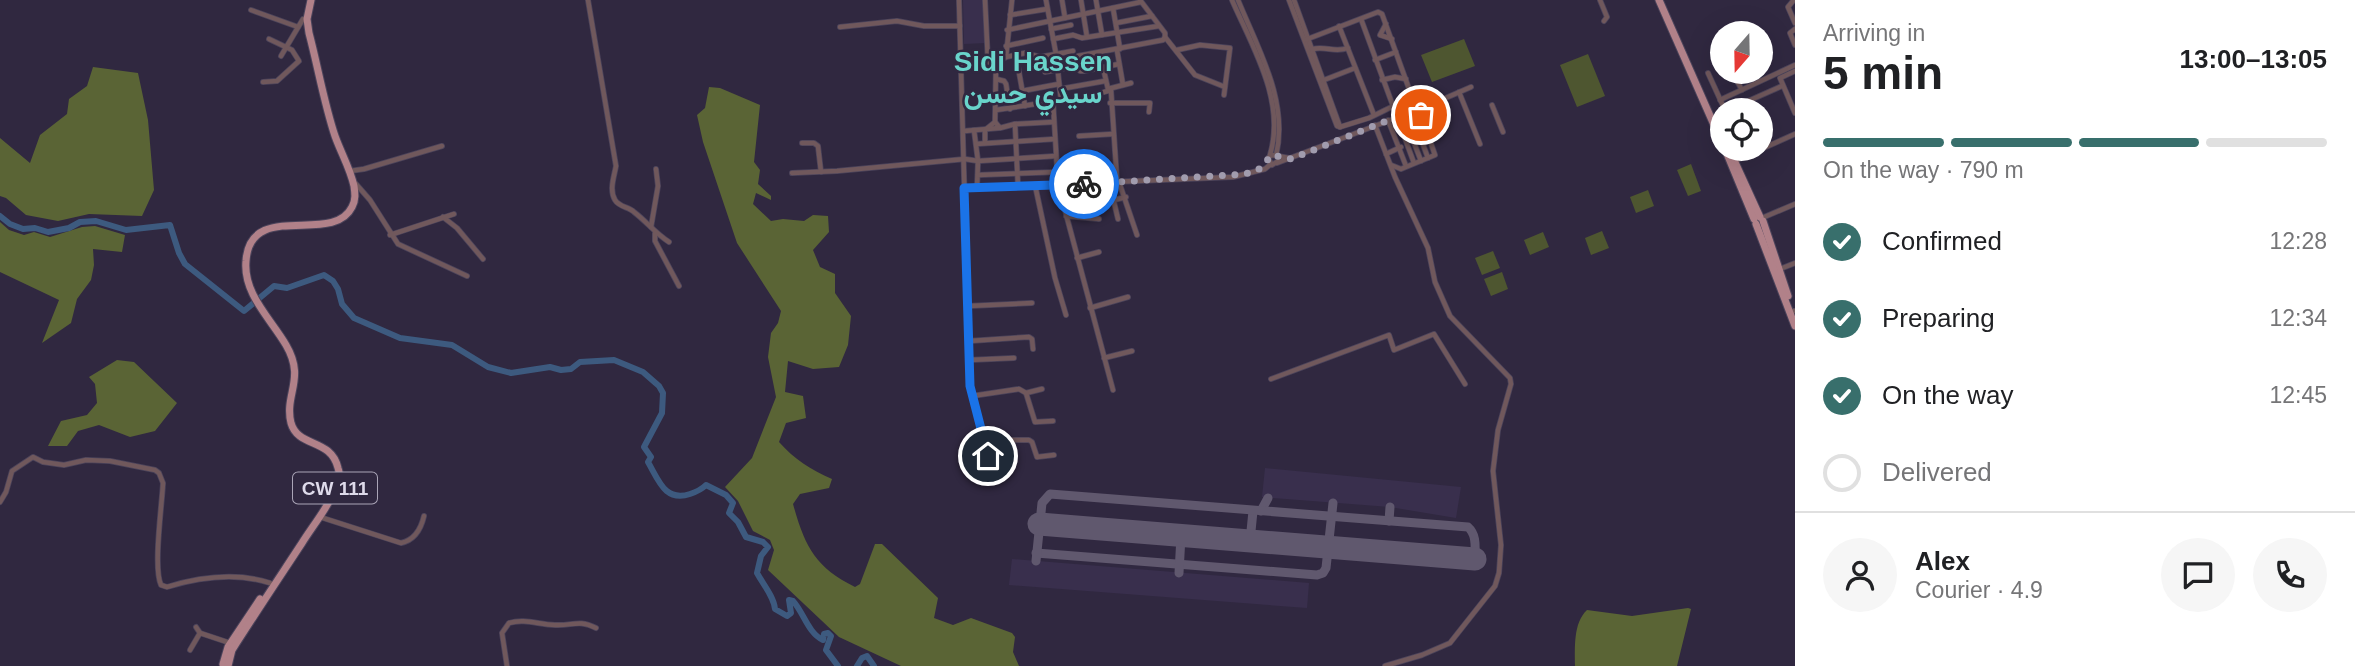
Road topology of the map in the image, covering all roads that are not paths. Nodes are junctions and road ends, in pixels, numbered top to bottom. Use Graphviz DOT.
graph roads {
  1 [pos="309,0"];
  2 [pos="587,0"];
  3 [pos="959,0"];
  4 [pos="985,0"];
  5 [pos="1012,0"];
  6 [pos="1046,0"];
  7 [pos="1062,0"];
  8 [pos="1081,0"];
  9 [pos="1097,0"];
  10 [pos="1232,0"];
  11 [pos="1238,0"];
  12 [pos="1292,0"];
  13 [pos="1600,0"];
  14 [pos="1660,0"];
  15 [pos="1140,1"];
  16 [pos="1793,1"];
  17 [pos="1114,8"];
  18 [pos="1047,9"];
  19 [pos="251,10"];
  20 [pos="1098,11"];
  21 [pos="1084,14"];
  22 [pos="1010,15"];
  23 [pos="1152,16"];
  24 [pos="1065,18"];
  25 [pos="305,19"];
  26 [pos="1361,19"];
  27 [pos="1050,21"];
  28 [pos="1604,21"];
  29 [pos="1116,23"];
  30 [pos="1795,23"];
  31 [pos="1386,24"];
  32 [pos="1071,25"];
  33 [pos="960,26"];
  34 [pos="1160,26"];
  35 [pos="1339,26"];
  36 [pos="298,27"];
  37 [pos="840,27"];
  38 [pos="1051,29"];
  39 [pos="1795,29"];
  40 [pos="1007,30"];
  41 [pos="1117,33"];
  42 [pos="1102,35"];
  43 [pos="1087,37"];
  44 [pos="1165,37"];
  45 [pos="1043,38"];
  46 [pos="268,39"];
  47 [pos="1053,39"];
  48 [pos="1307,39"];
  49 [pos="1392,39"];
  50 [pos="1795,45"];
  51 [pos="1006,46"];
  52 [pos="286,47"];
  53 [pos="1348,48"];
  54 [pos="1118,50"];
  55 [pos="1177,50"];
  56 [pos="1313,50"];
  57 [pos="1073,51"];
  58 [pos="1396,52"];
  59 [pos="1056,54"];
  60 [pos="1016,55"];
  61 [pos="281,56"];
  62 [pos="1078,56"];
  63 [pos="1003,59"];
  64 [pos="1375,60"];
  65 [pos="988,62"];
  66 [pos="1119,64"];
  67 [pos="1401,64"];
  68 [pos="962,65"];
  69 [pos="1795,65"];
  70 [pos="1103,67"];
  71 [pos="1356,68"];
  72 [pos="1058,69"];
  73 [pos="1795,71"];
  74 [pos="1045,72"];
  75 [pos="1708,73"];
  76 [pos="1395,76"];
  77 [pos="996,79"];
  78 [pos="1406,79"];
  79 [pos="1324,80"];
  80 [pos="1382,80"];
  81 [pos="1105,81"];
  82 [pos="263,82"];
  83 [pos="1131,83"];
  84 [pos="1739,84"];
  85 [pos="1123,85"];
  86 [pos="1060,86"];
  87 [pos="1782,86"];
  88 [pos="1225,87"];
  89 [pos="1471,87"];
  90 [pos="1022,90"];
  91 [pos="1742,90"];
  92 [pos="1459,92"];
  93 [pos="1224,95"];
  94 [pos="1719,98"];
  95 [pos="1724,98"];
  96 [pos="1754,98"];
  97 [pos="1053,101"];
  98 [pos="1091,102"];
  99 [pos="1110,103"];
  100 [pos="1492,105"];
  101 [pos="1025,106"];
  102 [pos="1391,106"];
  103 [pos="1010,109"];
  104 [pos="1710,109"];
  105 [pos="996,110"];
  106 [pos="1413,111"];
  107 [pos="1149,112"];
  108 [pos="1795,113"];
  109 [pos="1404,114"];
  110 [pos="1374,115"];
  111 [pos="1710,115"];
  112 [pos="1395,117"];
  113 [pos="1388,120"];
  114 [pos="995,122"];
  115 [pos="1054,122"];
  116 [pos="1015,124"];
  117 [pos="1375,125"];
  118 [pos="1000,128"];
  119 [pos="1340,128"];
  120 [pos="974,130"];
  121 [pos="985,130"];
  122 [pos="964,131"];
  123 [pos="1503,132"];
  124 [pos="1113,134"];
  125 [pos="1795,134"];
  126 [pos="1079,136"];
  127 [pos="1428,136"];
  128 [pos="1055,139"];
  129 [pos="1421,139"];
  130 [pos="1016,141"];
  131 [pos="1414,142"];
  132 [pos="802,143"];
  133 [pos="985,143"];
  134 [pos="976,144"];
  135 [pos="1480,144"];
  136 [pos="1407,145"];
  137 [pos="442,146"];
  138 [pos="1399,148"];
  139 [pos="1386,154"];
  140 [pos="1056,156"];
  141 [pos="1080,157"];
  142 [pos="1428,158"];
  143 [pos="965,159"];
  144 [pos="1016,159"];
  145 [pos="1273,159"];
  146 [pos="978,161"];
  147 [pos="1421,161"];
  148 [pos="1732,162"];
  149 [pos="1414,163"];
  150 [pos="1390,165"];
  151 [pos="1406,166"];
  152 [pos="656,169"];
  153 [pos="821,172"];
  154 [pos="1057,172"];
  155 [pos="792,173"];
  156 [pos="1018,174"];
  157 [pos="351,175"];
  158 [pos="978,176"];
  159 [pos="1118,181"];
  160 [pos="1058,184"];
  161 [pos="1078,184"];
  162 [pos="1035,185"];
  163 [pos="1018,186"];
  164 [pos="964,188"];
  165 [pos="977,188"];
  166 [pos="359,194"];
  167 [pos="1112,194"];
  168 [pos="1126,197"];
  169 [pos="1114,200"];
  170 [pos="1107,202"];
  171 [pos="1795,204"];
  172 [pos="454,214"];
  173 [pos="1066,216"];
  174 [pos="443,217"];
  175 [pos="1099,219"];
  176 [pos="1118,219"];
  177 [pos="1759,220"];
  178 [pos="651,228"];
  179 [pos="655,233"];
  180 [pos="390,234"];
  181 [pos="1137,235"];
  182 [pos="669,242"];
  183 [pos="1099,252"];
  184 [pos="1077,258"];
  185 [pos="482,259"];
  186 [pos="1795,262"];
  187 [pos="1780,269"];
  188 [pos="467,276"];
  189 [pos="679,286"];
  190 [pos="249,291"];
  191 [pos="1128,297"];
  192 [pos="1032,303"];
  193 [pos="968,306"];
  194 [pos="1090,308"];
  195 [pos="1794,313"];
  196 [pos="1066,316"];
  197 [pos="1795,326"];
  198 [pos="969,341"];
  199 [pos="1033,349"];
  200 [pos="1132,351"];
  201 [pos="1014,358"];
  202 [pos="1104,358"];
  203 [pos="969,360"];
  204 [pos="1271,379"];
  205 [pos="1465,384"];
  206 [pos="1042,389"];
  207 [pos="1113,390"];
  208 [pos="1026,393"];
  209 [pos="972,396"];
  210 [pos="1053,421"];
  211 [pos="291,426"];
  212 [pos="984,440"];
  213 [pos="1054,455"];
  214 [pos="992,482"];
  215 [pos="0,502"];
  216 [pos="319,516"];
  217 [pos="424,516"];
  218 [pos="270,583"];
  219 [pos="196,627"];
  220 [pos="596,628"];
  221 [pos="200,633"];
  222 [pos="230,643"];
  223 [pos="190,650"];
  224 [pos="226,666"];
  225 [pos="507,666"];
  226 [pos="1385,666"];
  1 -- 25 [label="main road"];
  2 -- 178 [label="street"];
  3 -- 33 [label="street"];
  4 -- 65 [label="street"];
  5 -- 22 [label="street"];
  6 -- 18 [label="street"];
  7 -- 24 [label="street"];
  8 -- 21 [label="street"];
  9 -- 20 [label="street"];
  10 -- 145 [label="street"];
  11 -- 145 [label="street"];
  12 -- 48 [label="street"];
  13 -- 28 [label="street"];
  14 -- 104 [label="main road"];
  14 -- 111 [label="main road"];
  15 -- 17 [label="street"];
  15 -- 23 [label="street"];
  16 -- 30 [label="street"];
  17 -- 20 [label="street"];
  17 -- 29 [label="street"];
  18 -- 22 [label="street"];
  18 -- 27 [label="street"];
  19 -- 36 [label="street"];
  20 -- 21 [label="street"];
  20 -- 42 [label="street"];
  21 -- 24 [label="street"];
  21 -- 43 [label="street"];
  22 -- 40 [label="street"];
  23 -- 29 [label="street"];
  23 -- 34 [label="street"];
  24 -- 27 [label="street"];
  25 -- 36 [label="street"];
  25 -- 157 [label="main road"];
  25 -- 190 [label="main road"];
  26 -- 31 [label="street"];
  26 -- 35 [label="street"];
  26 -- 64 [label="street"];
  27 -- 38 [label="street"];
  27 -- 40 [label="street"];
  29 -- 41 [label="street"];
  31 -- 49 [label="street"];
  31 -- 49 [label="street"];
  32 -- 38 [label="street"];
  33 -- 37 [label="street"];
  33 -- 68 [label="street"];
  34 -- 41 [label="street"];
  34 -- 44 [label="street"];
  35 -- 48 [label="street"];
  35 -- 53 [label="street"];
  36 -- 52 [label="street"];
  38 -- 47 [label="street"];
  39 -- 50 [label="street"];
  40 -- 51 [label="street"];
  41 -- 42 [label="street"];
  41 -- 54 [label="street"];
  42 -- 43 [label="street"];
  43 -- 47 [label="street"];
  44 -- 54 [label="street"];
  44 -- 55 [label="street"];
  45 -- 51 [label="street"];
  46 -- 52 [label="street"];
  47 -- 59 [label="street"];
  48 -- 56 [label="street"];
  48 -- 119 [label="street"];
  49 -- 58 [label="street"];
  51 -- 63 [label="street"];
  52 -- 61 [label="street"];
  52 -- 82 [label="street"];
  53 -- 56 [label="street"];
  53 -- 71 [label="street"];
  54 -- 62 [label="street"];
  54 -- 66 [label="street"];
  55 -- 88 [label="street"];
  55 -- 88 [label="street"];
  56 -- 79 [label="street"];
  57 -- 59 [label="street"];
  58 -- 64 [label="street"];
  58 -- 67 [label="street"];
  59 -- 60 [label="street"];
  59 -- 72 [label="street"];
  60 -- 63 [label="street"];
  60 -- 90 [label="street"];
  63 -- 65 [label="street"];
  63 -- 77 [label="street"];
  64 -- 80 [label="street"];
  65 -- 68 [label="street"];
  66 -- 70 [label="street"];
  66 -- 85 [label="street"];
  67 -- 76 [label="street"];
  67 -- 78 [label="street"];
  68 -- 122 [label="street"];
  69 -- 91 [label="street"];
  70 -- 72 [label="street"];
  70 -- 81 [label="street"];
  71 -- 79 [label="street"];
  71 -- 110 [label="street"];
  72 -- 74 [label="street"];
  72 -- 86 [label="street"];
  73 -- 87 [label="street"];
  75 -- 94 [label="street"];
  76 -- 78 [label="street"];
  76 -- 80 [label="street"];
  77 -- 103 [label="street"];
  77 -- 105 [label="street"];
  78 -- 102 [label="street"];
  79 -- 119 [label="street"];
  80 -- 102 [label="street"];
  81 -- 85 [label="street"];
  81 -- 86 [label="street"];
  83 -- 85 [label="street"];
  84 -- 91 [label="street"];
  86 -- 90 [label="street"];
  86 -- 97 [label="street"];
  87 -- 96 [label="street"];
  87 -- 108 [label="street"];
  88 -- 93 [label="street"];
  89 -- 92 [label="street"];
  90 -- 101 [label="street"];
  91 -- 95 [label="street"];
  92 -- 106 [label="street"];
  92 -- 135 [label="street"];
  97 -- 101 [label="street"];
  97 -- 115 [label="street"];
  98 -- 99 [label="street"];
  99 -- 107 [label="street"];
  99 -- 124 [label="street"];
  100 -- 123 [label="street"];
  101 -- 103 [label="street"];
  102 -- 110 [label="street"];
  102 -- 112 [label="street"];
  103 -- 105 [label="street"];
  105 -- 114 [label="street"];
  106 -- 109 [label="street"];
  106 -- 127 [label="street"];
  106 -- 129 [label="street"];
  109 -- 112 [label="street"];
  109 -- 131 [label="street"];
  110 -- 119 [label="street"];
  112 -- 113 [label="street"];
  112 -- 136 [label="street"];
  113 -- 117 [label="street"];
  113 -- 138 [label="street"];
  114 -- 118 [label="street"];
  114 -- 121 [label="street"];
  115 -- 116 [label="street"];
  115 -- 128 [label="street"];
  116 -- 118 [label="street"];
  116 -- 130 [label="street"];
  117 -- 139 [label="street"];
  117 -- 145 [label="street"];
  118 -- 121 [label="street"];
  120 -- 121 [label="street"];
  120 -- 122 [label="street"];
  120 -- 134 [label="street"];
  121 -- 133 [label="street"];
  122 -- 143 [label="street"];
  124 -- 126 [label="street"];
  124 -- 159 [label="street"];
  125 -- 148 [label="street"];
  127 -- 129 [label="street"];
  127 -- 142 [label="street"];
  128 -- 130 [label="street"];
  128 -- 140 [label="street"];
  129 -- 131 [label="street"];
  129 -- 142 [label="street"];
  130 -- 133 [label="street"];
  130 -- 144 [label="street"];
  131 -- 136 [label="street"];
  131 -- 147 [label="street"];
  132 -- 153 [label="street"];
  133 -- 134 [label="street"];
  134 -- 146 [label="street"];
  136 -- 138 [label="street"];
  136 -- 149 [label="street"];
  137 -- 157 [label="street"];
  138 -- 139 [label="street"];
  138 -- 151 [label="street"];
  139 -- 150 [label="street"];
  140 -- 144 [label="street"];
  140 -- 154 [label="street"];
  141 -- 161 [label="street"];
  142 -- 147 [label="street"];
  143 -- 146 [label="street"];
  143 -- 153 [label="street"];
  143 -- 164 [label="street"];
  144 -- 146 [label="street"];
  144 -- 156 [label="street"];
  145 -- 159 [label="street"];
  146 -- 158 [label="street"];
  147 -- 149 [label="street"];
  148 -- 177 [label="main road"];
  149 -- 151 [label="street"];
  150 -- 151 [label="street"];
  150 -- 226 [label="street"];
  152 -- 178 [label="street"];
  153 -- 155 [label="street"];
  154 -- 156 [label="street"];
  154 -- 160 [label="street"];
  156 -- 158 [label="street"];
  156 -- 163 [label="street"];
  157 -- 166 [label="main road"];
  158 -- 165 [label="street"];
  159 -- 161 [label="street"];
  159 -- 168 [label="street"];
  160 -- 161 [label="street"];
  160 -- 162 [label="street"];
  160 -- 173 [label="street"];
  162 -- 163 [label="street"];
  162 -- 196 [label="street"];
  163 -- 165 [label="street"];
  164 -- 165 [label="street"];
  164 -- 193 [label="street"];
  166 -- 180 [label="street"];
  166 -- 190 [label="main road"];
  167 -- 169 [label="street"];
  168 -- 169 [label="street"];
  168 -- 181 [label="street"];
  169 -- 170 [label="street"];
  169 -- 176 [label="street"];
  171 -- 177 [label="street"];
  172 -- 174 [label="street"];
  173 -- 175 [label="street"];
  173 -- 184 [label="street"];
  174 -- 180 [label="street"];
  174 -- 185 [label="street"];
  177 -- 187 [label="main road"];
  177 -- 197 [label="main road"];
  178 -- 179 [label="street"];
  179 -- 182 [label="street"];
  179 -- 189 [label="street"];
  180 -- 188 [label="street"];
  183 -- 184 [label="street"];
  184 -- 194 [label="street"];
  186 -- 187 [label="street"];
  187 -- 195 [label="main road"];
  190 -- 211 [label="main road"];
  191 -- 194 [label="street"];
  192 -- 193 [label="street"];
  193 -- 198 [label="street"];
  194 -- 202 [label="street"];
  198 -- 199 [label="street"];
  198 -- 203 [label="street"];
  200 -- 202 [label="street"];
  201 -- 203 [label="street"];
  202 -- 207 [label="street"];
  203 -- 209 [label="street"];
  204 -- 205 [label="street"];
  206 -- 208 [label="street"];
  208 -- 209 [label="street"];
  208 -- 210 [label="street"];
  209 -- 212 [label="street"];
  211 -- 216 [label="main road, CW 111"];
  211 -- 218 [label="main road, CW 111"];
  212 -- 213 [label="street"];
  212 -- 214 [label="street"];
  215 -- 218 [label="street"];
  216 -- 217 [label="street"];
  216 -- 224 [label="main road, CW 111"];
  218 -- 222 [label="main road, CW 111"];
  219 -- 221 [label="street"];
  220 -- 225 [label="street"];
  221 -- 222 [label="street"];
  221 -- 223 [label="street"];
  222 -- 224 [label="main road, CW 111"];
}
